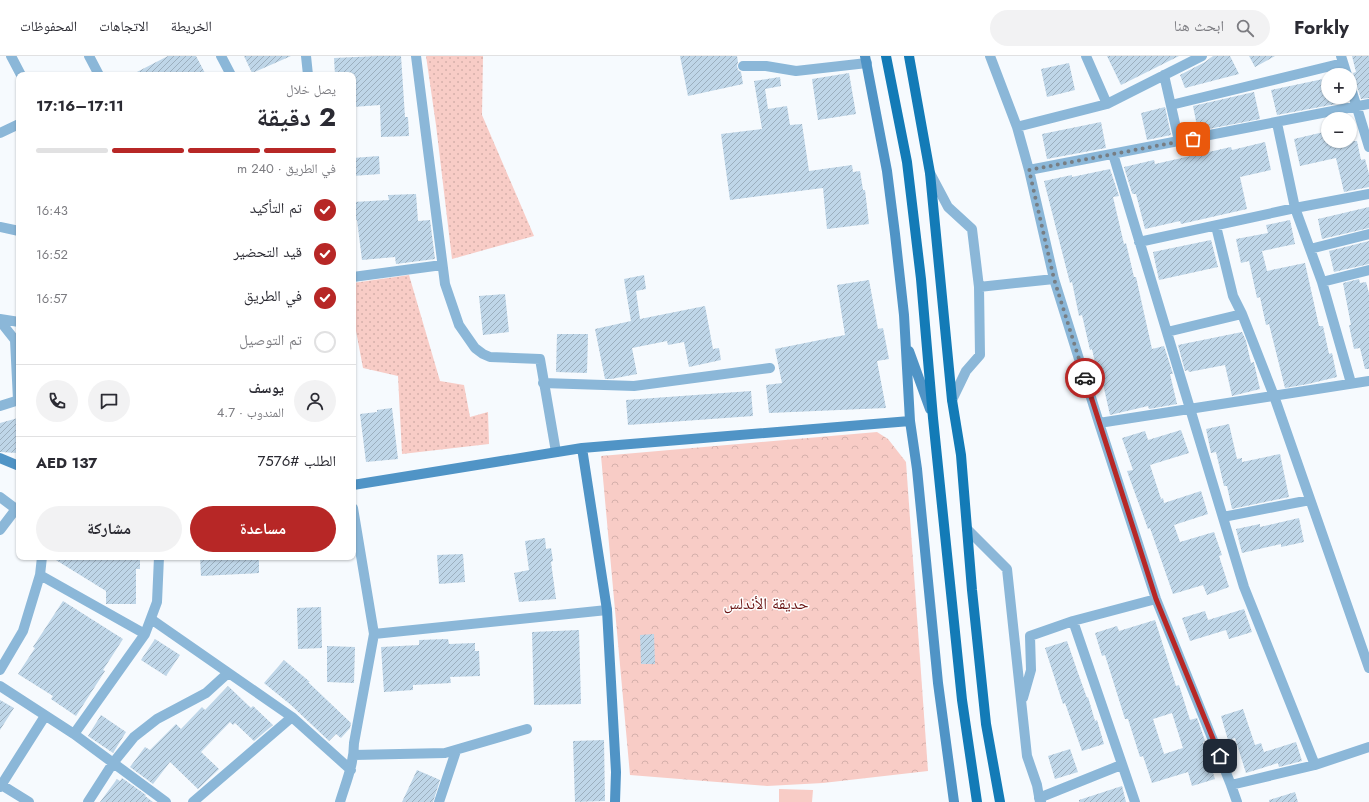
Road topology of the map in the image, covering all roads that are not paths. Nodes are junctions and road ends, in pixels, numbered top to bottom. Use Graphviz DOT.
graph roads {
  1 [pos="11,56"];
  2 [pos="89,56"];
  3 [pos="221,56"];
  4 [pos="306,56"];
  5 [pos="416,56"];
  6 [pos="886,56"];
  7 [pos="909,56"];
  8 [pos="990,56"];
  9 [pos="1086,56"];
  10 [pos="1202,56"];
  11 [pos="866,59"];
  12 [pos="1342,59"];
  13 [pos="743,66"];
  14 [pos="19,72"];
  15 [pos="97,72"];
  16 [pos="229,72"];
  17 [pos="308,72"];
  18 [pos="1164,75"];
  19 [pos="1107,104"];
  20 [pos="1356,104"];
  21 [pos="1369,104"];
  22 [pos="1171,105"];
  23 [pos="1357,108"];
  24 [pos="1277,123"];
  25 [pos="16,125"];
  26 [pos="1017,126"];
  27 [pos="0,133"];
  28 [pos="1180,141"];
  29 [pos="1369,147"];
  30 [pos="1113,154"];
  31 [pos="1029,170"];
  32 [pos="930,173"];
  33 [pos="1369,194"];
  34 [pos="1295,208"];
  35 [pos="1216,226"];
  36 [pos="0,227"];
  37 [pos="16,230"];
  38 [pos="1369,234"];
  39 [pos="1139,242"];
  40 [pos="1310,249"];
  41 [pos="442,265"];
  42 [pos="1369,270"];
  43 [pos="356,277"];
  44 [pos="1054,279"];
  45 [pos="1322,282"];
  46 [pos="979,287"];
  47 [pos="1242,314"];
  48 [pos="0,320"];
  49 [pos="16,322"];
  50 [pos="1166,332"];
  51 [pos="905,340"];
  52 [pos="16,355"];
  53 [pos="770,368"];
  54 [pos="1369,381"];
  55 [pos="543,383"];
  56 [pos="1351,383"];
  57 [pos="1274,396"];
  58 [pos="952,400"];
  59 [pos="16,401"];
  60 [pos="0,406"];
  61 [pos="1190,409"];
  62 [pos="933,418"];
  63 [pos="910,422"];
  64 [pos="1099,423"];
  65 [pos="582,448"];
  66 [pos="556,452"];
  67 [pos="0,458"];
  68 [pos="16,465"];
  69 [pos="356,485"];
  70 [pos="0,497"];
  71 [pos="1310,500"];
  72 [pos="1223,517"];
  73 [pos="356,526"];
  74 [pos="967,529"];
  75 [pos="0,530"];
  76 [pos="42,560"];
  77 [pos="159,560"];
  78 [pos="40,575"];
  79 [pos="1156,599"];
  80 [pos="607,610"];
  81 [pos="151,619"];
  82 [pos="1073,621"];
  83 [pos="145,634"];
  84 [pos="374,634"];
  85 [pos="1369,668"];
  86 [pos="0,670"];
  87 [pos="228,673"];
  88 [pos="0,686"];
  89 [pos="1022,702"];
  90 [pos="45,716"];
  91 [pos="292,717"];
  92 [pos="527,729"];
  93 [pos="74,734"];
  94 [pos="1369,747"];
  95 [pos="456,751"];
  96 [pos="354,755"];
  97 [pos="113,763"];
  98 [pos="1121,765"];
  99 [pos="1315,765"];
  100 [pos="351,770"];
  101 [pos="1231,785"];
  102 [pos="0,786"];
  103 [pos="1040,801"];
  104 [pos="29,802"];
  105 [pos="88,802"];
  106 [pos="166,802"];
  107 [pos="193,802"];
  108 [pos="340,802"];
  109 [pos="439,802"];
  110 [pos="615,802"];
  111 [pos="954,802"];
  112 [pos="977,802"];
  113 [pos="1000,802"];
  114 [pos="1135,802"];
  115 [pos="1237,802"];
  1 -- 14 [label="street"];
  2 -- 15 [label="street"];
  3 -- 16 [label="street"];
  4 -- 17 [label="street"];
  5 -- 41 [label="street"];
  6 -- 62 [label="main road"];
  7 -- 32 [label="main road"];
  8 -- 26 [label="street"];
  9 -- 19 [label="street"];
  10 -- 18 [label="street"];
  11 -- 13 [label="street"];
  11 -- 51 [label="street"];
  12 -- 22 [label="street"];
  18 -- 19 [label="street"];
  18 -- 22 [label="street"];
  19 -- 26 [label="street"];
  20 -- 23 [label="street"];
  21 -- 23 [label="street"];
  22 -- 28 [label="street"];
  23 -- 24 [label="street"];
  23 -- 29 [label="street"];
  24 -- 28 [label="street"];
  24 -- 34 [label="street"];
  25 -- 27 [label="street"];
  26 -- 31 [label="street"];
  28 -- 30 [label="street"];
  30 -- 31 [label="street"];
  30 -- 39 [label="street"];
  31 -- 44 [label="street"];
  32 -- 46 [label="street"];
  32 -- 58 [label="main road"];
  33 -- 34 [label="street"];
  34 -- 35 [label="street"];
  34 -- 40 [label="street"];
  35 -- 39 [label="street"];
  35 -- 47 [label="street"];
  36 -- 37 [label="street"];
  38 -- 40 [label="street"];
  39 -- 50 [label="street"];
  40 -- 45 [label="street"];
  41 -- 43 [label="street"];
  41 -- 55 [label="street"];
  42 -- 45 [label="street"];
  44 -- 46 [label="street"];
  44 -- 64 [label="street"];
  45 -- 56 [label="street"];
  46 -- 58 [label="street"];
  47 -- 50 [label="street"];
  47 -- 57 [label="street"];
  48 -- 49 [label="street"];
  48 -- 52 [label="street"];
  50 -- 61 [label="street"];
  51 -- 62 [label="street"];
  51 -- 63 [label="street"];
  53 -- 55 [label="street"];
  54 -- 56 [label="street"];
  55 -- 66 [label="street"];
  56 -- 57 [label="street"];
  57 -- 61 [label="street"];
  57 -- 71 [label="street"];
  58 -- 74 [label="main road"];
  59 -- 60 [label="street"];
  61 -- 64 [label="street"];
  61 -- 72 [label="street"];
  62 -- 112 [label="main road"];
  63 -- 65 [label="street"];
  63 -- 111 [label="street"];
  64 -- 79 [label="street"];
  65 -- 66 [label="street"];
  65 -- 80 [label="street"];
  66 -- 69 [label="street"];
  67 -- 68 [label="street"];
  70 -- 75 [label="street"];
  71 -- 72 [label="street"];
  71 -- 85 [label="street"];
  72 -- 99 [label="street"];
  73 -- 84 [label="street"];
  74 -- 89 [label="street"];
  74 -- 113 [label="main road"];
  76 -- 78 [label="street"];
  77 -- 81 [label="street"];
  78 -- 83 [label="street"];
  78 -- 86 [label="street"];
  79 -- 82 [label="street"];
  79 -- 101 [label="street"];
  80 -- 84 [label="street"];
  80 -- 110 [label="street"];
  81 -- 83 [label="street"];
  81 -- 87 [label="street"];
  82 -- 89 [label="street"];
  82 -- 98 [label="street"];
  83 -- 93 [label="street"];
  84 -- 96 [label="street"];
  87 -- 91 [label="street"];
  87 -- 97 [label="street"];
  88 -- 90 [label="street"];
  89 -- 103 [label="street"];
  90 -- 93 [label="street"];
  90 -- 102 [label="street"];
  91 -- 100 [label="street"];
  91 -- 107 [label="street"];
  92 -- 95 [label="street"];
  93 -- 97 [label="street"];
  94 -- 99 [label="street"];
  95 -- 96 [label="street"];
  95 -- 109 [label="street"];
  96 -- 100 [label="street"];
  97 -- 105 [label="street"];
  97 -- 106 [label="street"];
  98 -- 103 [label="street"];
  98 -- 114 [label="street"];
  99 -- 101 [label="street"];
  100 -- 108 [label="street"];
  101 -- 115 [label="street"];
  102 -- 104 [label="street"];
}
